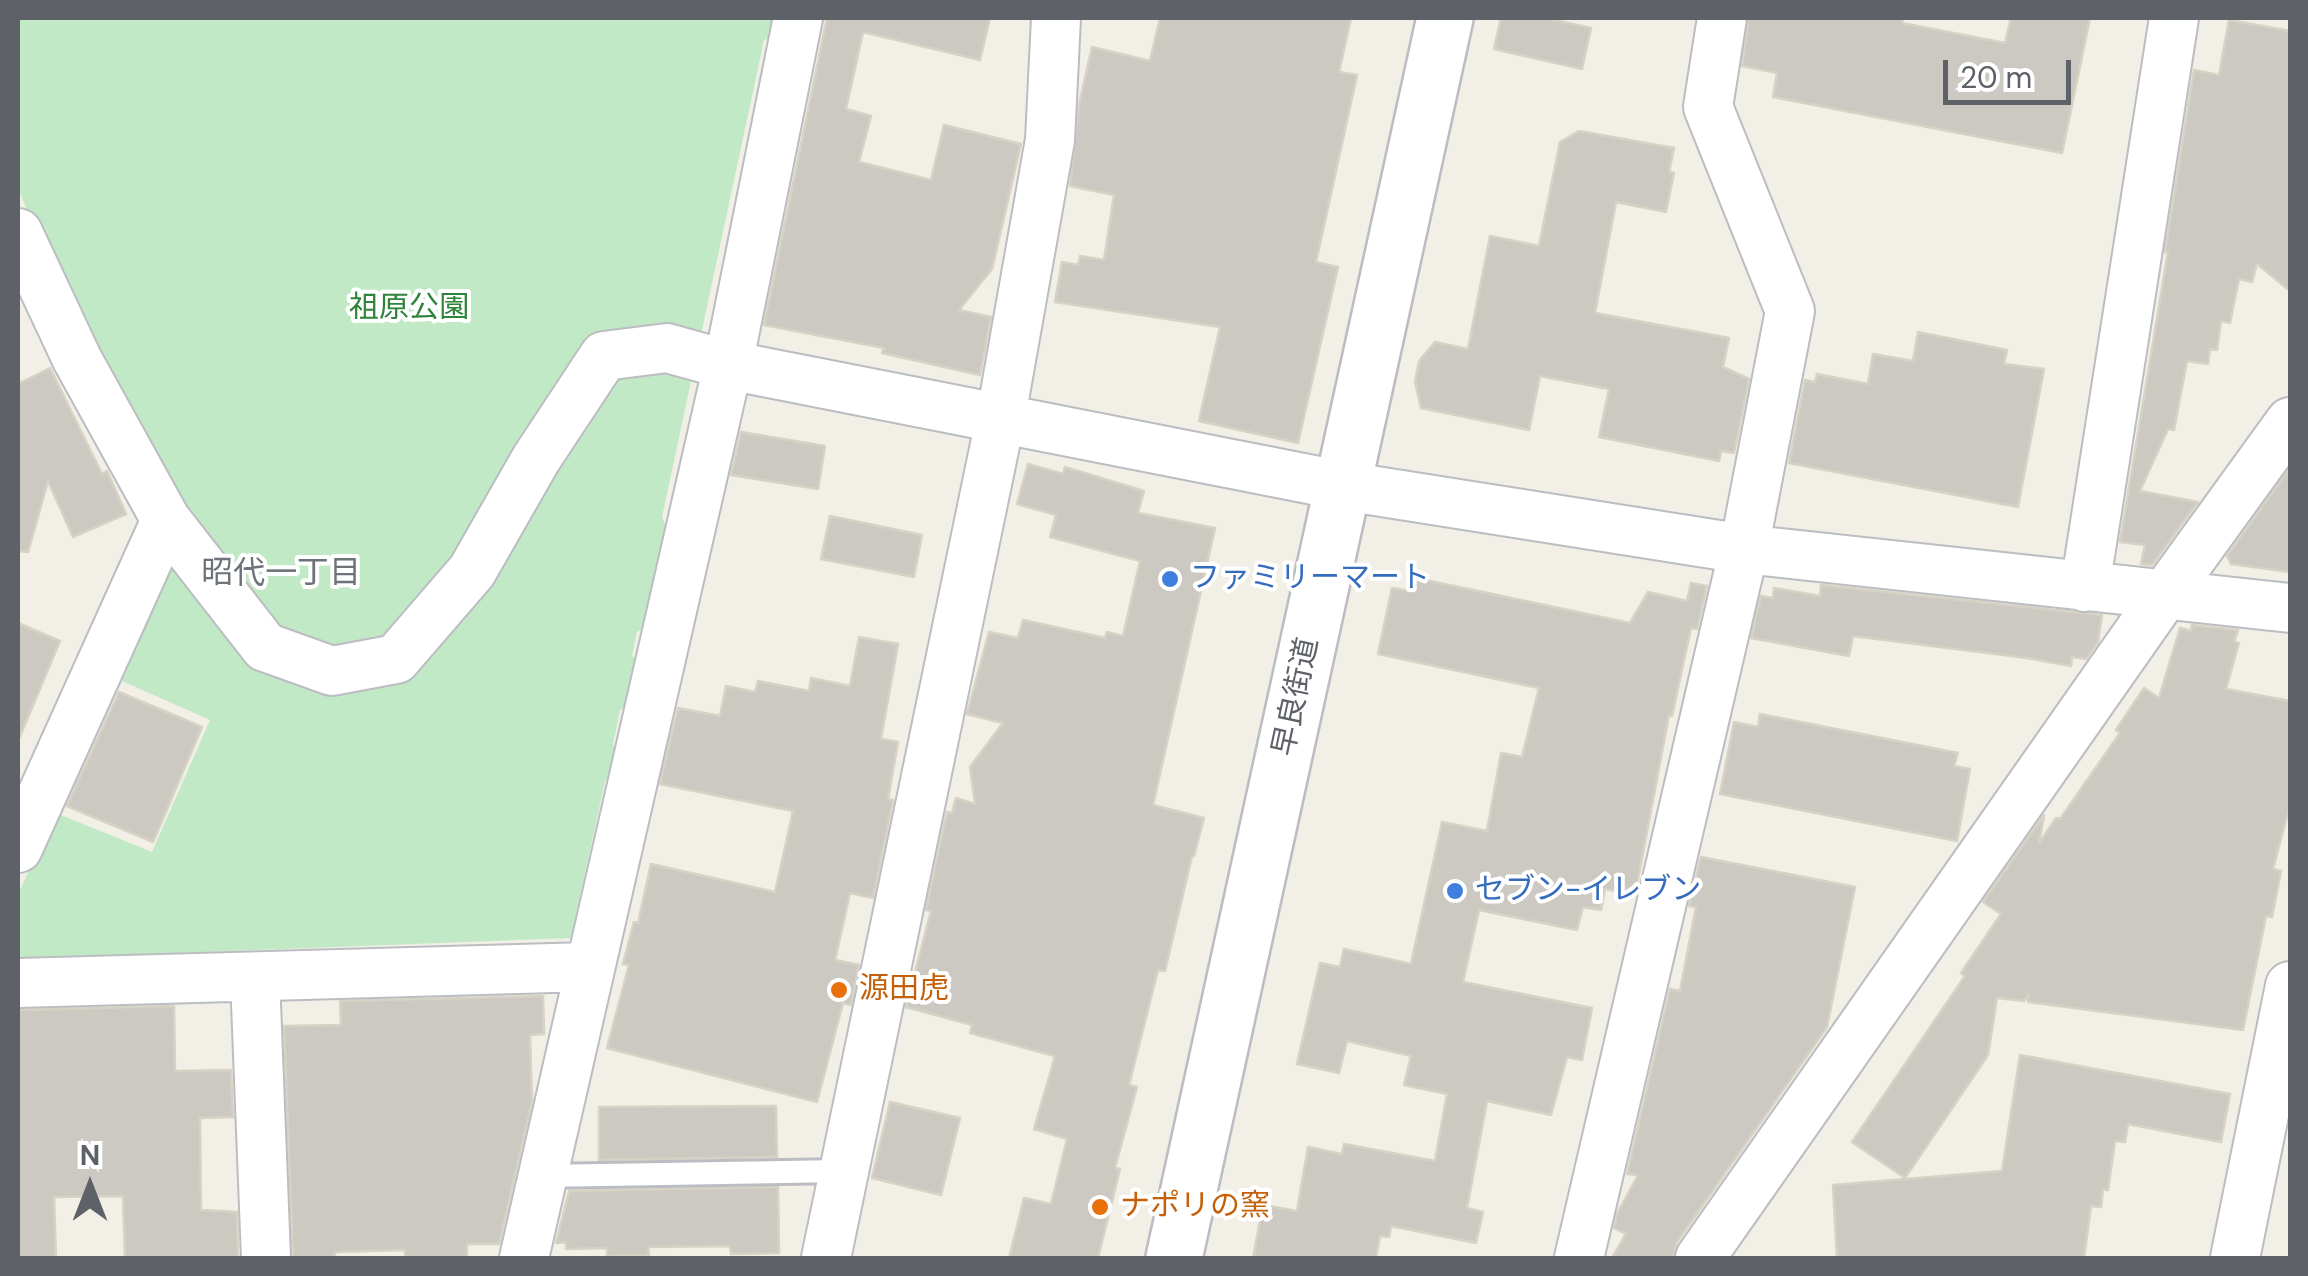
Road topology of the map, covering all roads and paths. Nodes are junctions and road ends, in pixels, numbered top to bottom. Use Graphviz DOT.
graph roads {
  1 [pos="798,18"];
  2 [pos="1056,18"];
  3 [pos="1444,18"];
  4 [pos="1722,18"];
  5 [pos="2174,18"];
  6 [pos="18,233"];
  7 [pos="728,365"];
  8 [pos="1001,416"];
  9 [pos="2290,422"];
  10 [pos="1344,486"];
  11 [pos="166,520"];
  12 [pos="1744,550"];
  13 [pos="2085,587"];
  14 [pos="2164,596"];
  15 [pos="2290,608"];
  16 [pos="18,848"];
  17 [pos="589,967"];
  18 [pos="254,978"];
  19 [pos="18,983"];
  20 [pos="2290,986"];
  21 [pos="844,1170"];
  22 [pos="542,1176"];
  23 [pos="266,1258"];
  24 [pos="524,1258"];
  25 [pos="826,1258"];
  26 [pos="1174,1258"];
  27 [pos="1578,1258"];
  28 [pos="1700,1258"];
  29 [pos="2235,1258"];
  1 -- 7 [label="street"];
  2 -- 8 [label="street"];
  3 -- 10 [label="street, 早良街道"];
  4 -- 12 [label="street"];
  5 -- 13 [label="street"];
  6 -- 11 [label="street"];
  7 -- 8 [label="street"];
  7 -- 11 [label="street"];
  7 -- 17 [label="street"];
  8 -- 10 [label="street"];
  8 -- 21 [label="street"];
  9 -- 14 [label="street"];
  10 -- 12 [label="street"];
  10 -- 26 [label="street, 早良街道"];
  11 -- 16 [label="street"];
  12 -- 13 [label="street"];
  12 -- 27 [label="street"];
  13 -- 14 [label="street"];
  14 -- 15 [label="street"];
  14 -- 28 [label="street"];
  17 -- 18 [label="street"];
  17 -- 22 [label="street"];
  18 -- 19 [label="street"];
  18 -- 23 [label="street"];
  20 -- 29 [label="street"];
  21 -- 22 [label="lane"];
  21 -- 25 [label="street"];
  22 -- 24 [label="street"];
}
